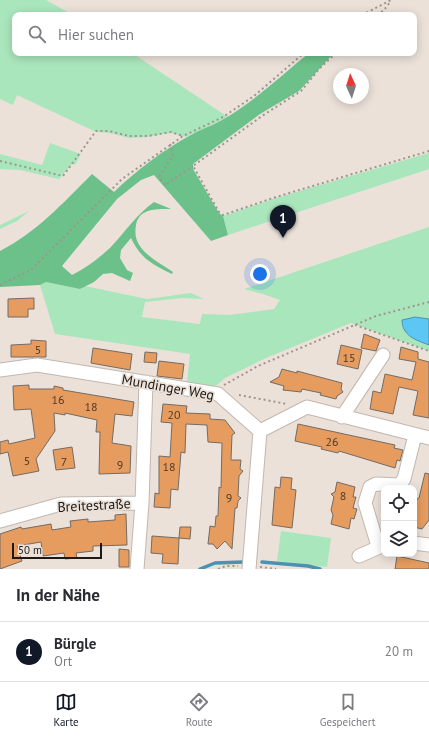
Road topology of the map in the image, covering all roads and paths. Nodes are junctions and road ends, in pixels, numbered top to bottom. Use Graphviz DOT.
graph roads {
  1 [pos="391,0"];
  2 [pos="368,12"];
  3 [pos="381,12"];
  4 [pos="300,56"];
  5 [pos="333,56"];
  6 [pos="183,136"];
  7 [pos="170,144"];
  8 [pos="429,151"];
  9 [pos="0,161"];
  10 [pos="193,166"];
  11 [pos="0,285"];
  12 [pos="429,302"];
  13 [pos="353,325"];
  14 [pos="429,351"];
  15 [pos="383,355"];
  16 [pos="0,370"];
  17 [pos="146,382"];
  18 [pos="218,394"];
  19 [pos="237,395"];
  20 [pos="307,407"];
  21 [pos="342,417"];
  22 [pos="260,431"];
  23 [pos="415,435"];
  24 [pos="429,438"];
  25 [pos="142,503"];
  26 [pos="0,521"];
  27 [pos="417,543"];
  28 [pos="429,545"];
  29 [pos="381,546"];
  30 [pos="359,556"];
  31 [pos="137,569"];
  32 [pos="249,569"];
  1 -- 2 [label="path"];
  1 -- 3 [label="path"];
  4 -- 6 [label="path"];
  5 -- 10 [label="path"];
  6 -- 7 [label="path"];
  6 -- 9 [label="path"];
  7 -- 10 [label="path"];
  7 -- 11 [label="path"];
  8 -- 10 [label="path"];
  12 -- 13 [label="path"];
  13 -- 14 [label="path"];
  13 -- 18 [label="path"];
  15 -- 21 [label="street"];
  16 -- 17 [label="street, Mundinger Weg"];
  17 -- 18 [label="street, Mundinger Weg"];
  17 -- 25 [label="street, Breitestraße"];
  18 -- 22 [label="street, Mundinger Weg"];
  19 -- 20 [label="path"];
  20 -- 21 [label="street"];
  20 -- 22 [label="street"];
  21 -- 23 [label="street"];
  22 -- 32 [label="street"];
  23 -- 24 [label="street"];
  23 -- 29 [label="street"];
  25 -- 26 [label="street, Breitestraße"];
  25 -- 31 [label="street, Breitestraße"];
  27 -- 28 [label="street"];
  29 -- 30 [label="street"];
}
